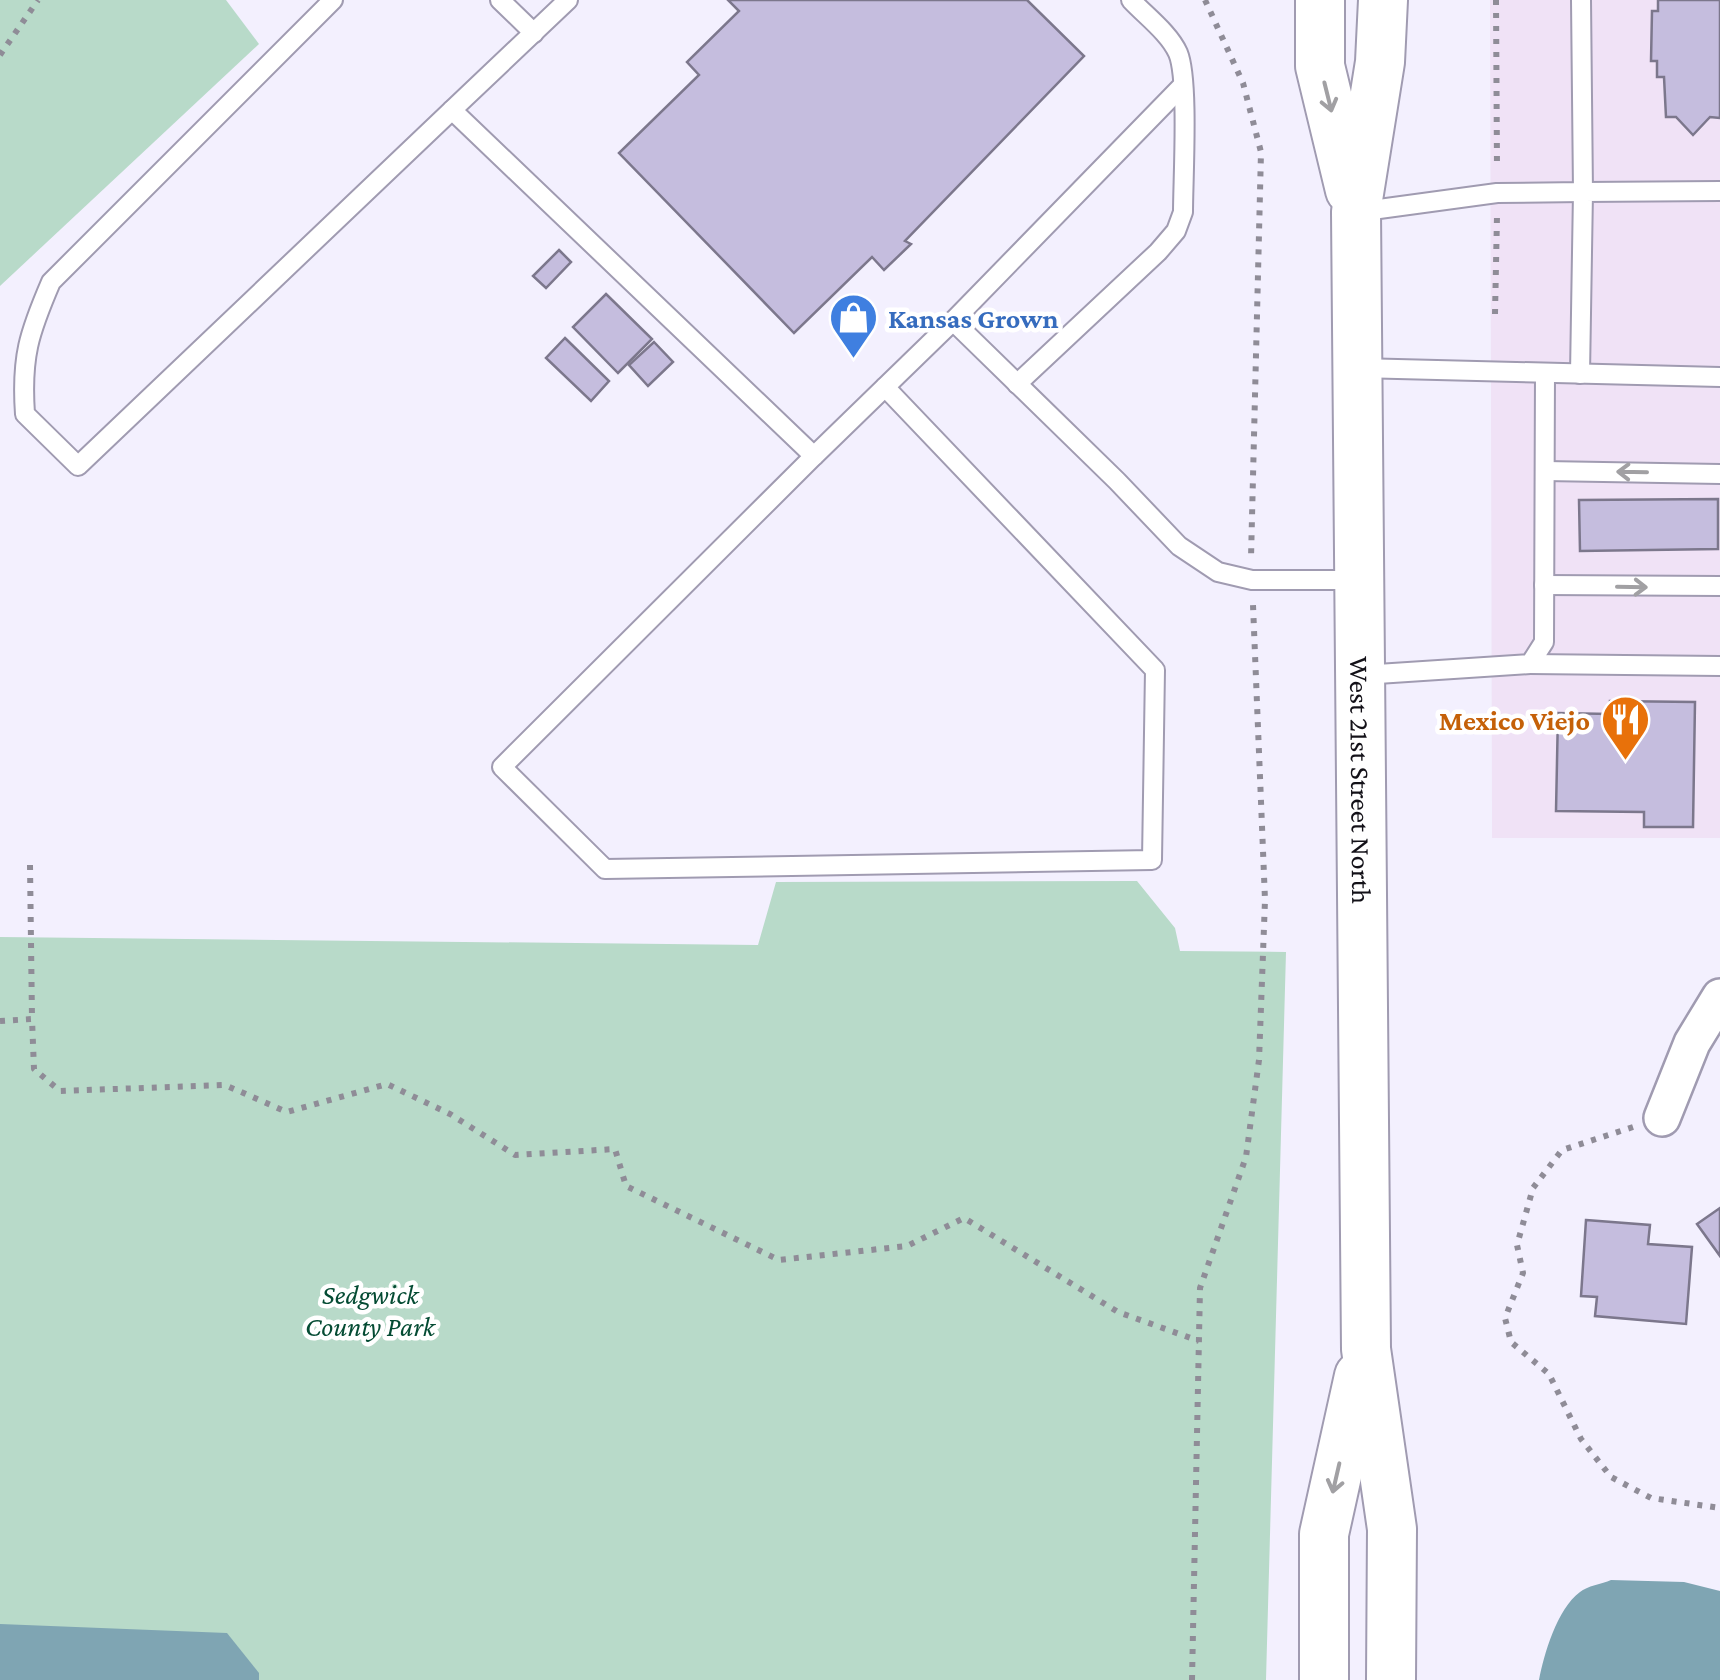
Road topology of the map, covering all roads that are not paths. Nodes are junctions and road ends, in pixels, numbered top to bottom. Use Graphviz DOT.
graph roads {
  1 [pos="332,0"];
  2 [pos="500,0"];
  3 [pos="568,0"];
  4 [pos="1131,0"];
  5 [pos="1320,0"];
  6 [pos="1382,0"];
  7 [pos="1581,0"];
  8 [pos="534,33"];
  9 [pos="1183,85"];
  10 [pos="452,110"];
  11 [pos="1720,190"];
  12 [pos="1584,192"];
  13 [pos="1356,212"];
  14 [pos="953,321"];
  15 [pos="1358,368"];
  16 [pos="1544,372"];
  17 [pos="1580,374"];
  18 [pos="1720,377"];
  19 [pos="1017,384"];
  20 [pos="885,387"];
  21 [pos="814,456"];
  22 [pos="1544,471"];
  23 [pos="1720,474"];
  24 [pos="1361,580"];
  25 [pos="1544,585"];
  26 [pos="1720,586"];
  27 [pos="1530,664"];
  28 [pos="1720,666"];
  29 [pos="1362,675"];
  30 [pos="1720,998"];
  31 [pos="1662,1118"];
  32 [pos="1366,1348"];
  33 [pos="1391,1657"];
  34 [pos="1324,1658"];
  1 -- 10 [label="lane"];
  2 -- 8 [label="lane"];
  3 -- 8 [label="lane"];
  4 -- 9 [label="lane"];
  5 -- 13 [label="main road, West 21st Street North, one-way"];
  6 -- 13 [label="main road, West 21st Street North"];
  7 -- 12 [label="lane"];
  8 -- 10 [label="lane"];
  9 -- 14 [label="lane"];
  9 -- 19 [label="lane"];
  10 -- 21 [label="lane"];
  11 -- 12 [label="lane"];
  12 -- 13 [label="lane"];
  12 -- 17 [label="lane"];
  13 -- 15 [label="main road, West 21st Street North"];
  14 -- 19 [label="lane"];
  14 -- 20 [label="lane"];
  15 -- 16 [label="lane"];
  15 -- 24 [label="main road, West 21st Street North"];
  16 -- 17 [label="lane"];
  16 -- 22 [label="lane"];
  17 -- 18 [label="lane"];
  19 -- 24 [label="lane"];
  20 -- 21 [label="lane"];
  20 -- 21 [label="lane"];
  23 -- 22 [label="lane, one-way"];
  22 -- 25 [label="lane"];
  24 -- 29 [label="main road, West 21st Street North"];
  25 -- 26 [label="lane, one-way"];
  25 -- 27 [label="lane"];
  27 -- 28 [label="lane"];
  27 -- 29 [label="lane"];
  29 -- 32 [label="main road, West 21st Street North"];
  30 -- 31 [label="street"];
  32 -- 33 [label="main road, West 21st Street North"];
  32 -- 34 [label="main road, West 21st Street North, one-way"];
}
